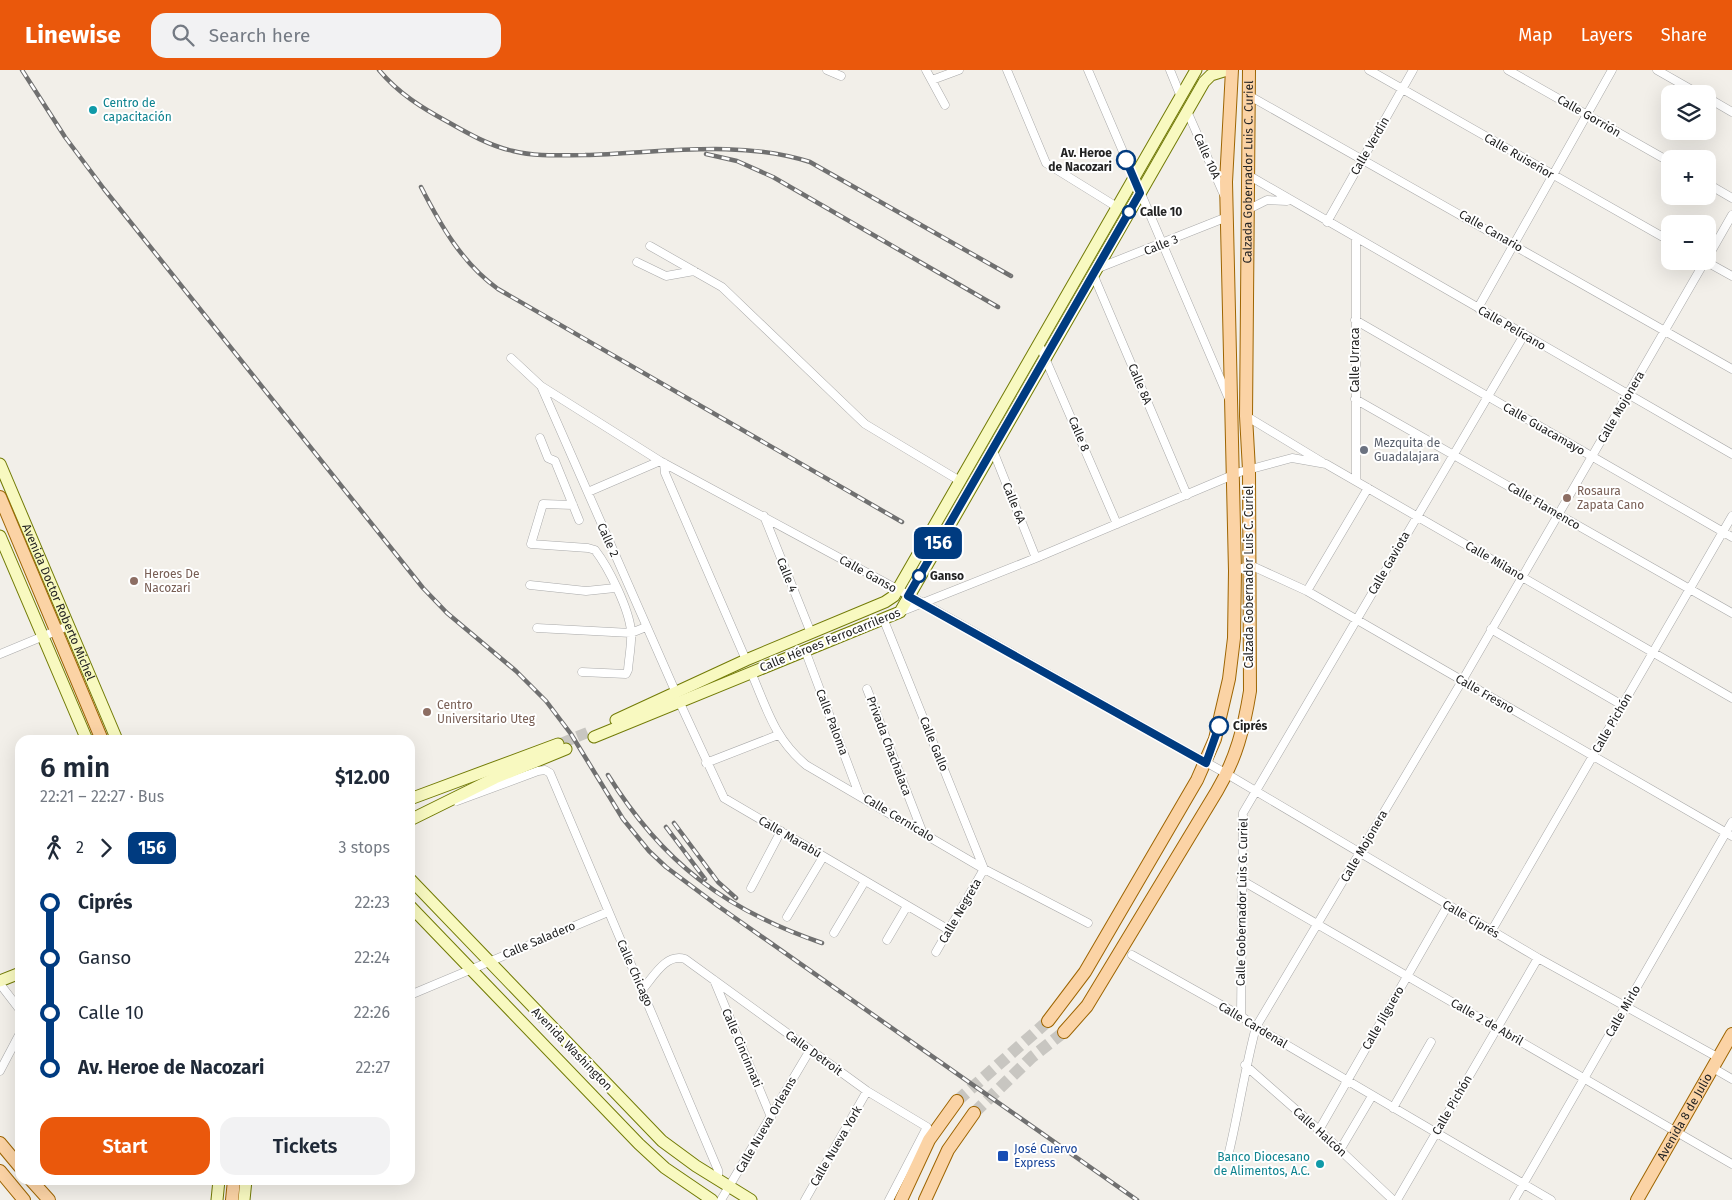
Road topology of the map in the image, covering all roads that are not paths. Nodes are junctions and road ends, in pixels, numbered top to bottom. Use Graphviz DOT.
graph roads {
  1 [pos="827,70"];
  2 [pos="926,70"];
  3 [pos="960,70"];
  4 [pos="1007,70"];
  5 [pos="1088,70"];
  6 [pos="1170,70"];
  7 [pos="1196,70"];
  8 [pos="1227,70"];
  9 [pos="1232,70"];
  10 [pos="1249,70"];
  11 [pos="1369,70"];
  12 [pos="1413,70"];
  13 [pos="1508,70"];
  14 [pos="1612,70"];
  15 [pos="1658,70"];
  16 [pos="840,76"];
  17 [pos="932,80"];
  18 [pos="1684,85"];
  19 [pos="1402,89"];
  20 [pos="1248,95"];
  21 [pos="1180,96"];
  22 [pos="1716,103"];
  23 [pos="946,105"];
  24 [pos="1187,111"];
  25 [pos="1732,112"];
  26 [pos="1587,115"];
  27 [pos="1661,157"];
  28 [pos="1363,158"];
  29 [pos="1248,175"];
  30 [pos="1553,175"];
  31 [pos="1134,178"];
  32 [pos="1716,189"];
  33 [pos="1140,193"];
  34 [pos="1732,198"];
  35 [pos="1227,202"];
  36 [pos="1292,202"];
  37 [pos="1117,207"];
  38 [pos="1247,210"];
  39 [pos="1732,215"];
  40 [pos="1227,217"];
  41 [pos="1327,222"];
  42 [pos="1661,236"];
  43 [pos="1356,239"];
  44 [pos="1716,243"];
  45 [pos="1514,244"];
  46 [pos="1162,245"];
  47 [pos="650,246"];
  48 [pos="637,262"];
  49 [pos="1716,267"];
  50 [pos="694,270"];
  51 [pos="1700,270"];
  52 [pos="1094,272"];
  53 [pos="1732,276"];
  54 [pos="1478,308"];
  55 [pos="1355,320"];
  56 [pos="1665,331"];
  57 [pos="1524,335"];
  58 [pos="1039,344"];
  59 [pos="1046,357"];
  60 [pos="511,358"];
  61 [pos="1732,369"];
  62 [pos="542,386"];
  63 [pos="1628,395"];
  64 [pos="1488,396"];
  65 [pos="1355,399"];
  66 [pos="1232,406"];
  67 [pos="1246,416"];
  68 [pos="540,438"];
  69 [pos="992,448"];
  70 [pos="1453,454"];
  71 [pos="1732,454"];
  72 [pos="1592,456"];
  73 [pos="662,462"];
  74 [pos="0,464"];
  75 [pos="1326,464"];
  76 [pos="1249,470"];
  77 [pos="1233,475"];
  78 [pos="960,481"];
  79 [pos="1356,481"];
  80 [pos="1368,488"];
  81 [pos="588,492"];
  82 [pos="1187,495"];
  83 [pos="4,501"];
  84 [pos="573,505"];
  85 [pos="1558,514"];
  86 [pos="764,516"];
  87 [pos="1417,516"];
  88 [pos="1732,516"];
  89 [pos="579,520"];
  90 [pos="1117,524"];
  91 [pos="1723,532"];
  92 [pos="0,536"];
  93 [pos="1732,537"];
  94 [pos="1036,558"];
  95 [pos="1250,564"];
  96 [pos="1235,571"];
  97 [pos="1522,576"];
  98 [pos="530,585"];
  99 [pos="615,588"];
  100 [pos="1690,589"];
  101 [pos="1307,591"];
  102 [pos="903,593"];
  103 [pos="923,603"];
  104 [pos="900,612"];
  105 [pos="1732,613"];
  106 [pos="883,618"];
  107 [pos="1356,620"];
  108 [pos="646,627"];
  109 [pos="62,628"];
  110 [pos="537,628"];
  111 [pos="1491,629"];
  112 [pos="631,633"];
  113 [pos="811,633"];
  114 [pos="42,636"];
  115 [pos="805,650"];
  116 [pos="1653,652"];
  117 [pos="0,654"];
  118 [pos="746,660"];
  119 [pos="582,672"];
  120 [pos="751,672"];
  121 [pos="1462,681"];
  122 [pos="867,689"];
  123 [pos="677,697"];
  124 [pos="1732,698"];
  125 [pos="1622,705"];
  126 [pos="593,734"];
  127 [pos="85,735"];
  128 [pos="100,735"];
  129 [pos="115,735"];
  130 [pos="778,735"];
  131 [pos="1593,756"];
  132 [pos="706,763"];
  133 [pos="1206,763"];
  134 [pos="1227,774"];
  135 [pos="1256,792"];
  136 [pos="860,794"];
  137 [pos="415,797"];
  138 [pos="442,804"];
  139 [pos="415,818"];
  140 [pos="1732,822"];
  141 [pos="781,832"];
  142 [pos="922,832"];
  143 [pos="1729,834"];
  144 [pos="1359,853"];
  145 [pos="823,856"];
  146 [pos="984,869"];
  147 [pos="1241,880"];
  148 [pos="865,881"];
  149 [pos="415,884"];
  150 [pos="751,888"];
  151 [pos="1448,905"];
  152 [pos="907,906"];
  153 [pos="415,911"];
  154 [pos="608,912"];
  155 [pos="787,917"];
  156 [pos="1088,923"];
  157 [pos="1319,925"];
  158 [pos="949,930"];
  159 [pos="1492,930"];
  160 [pos="834,932"];
  161 [pos="886,940"];
  162 [pos="936,952"];
  163 [pos="1132,955"];
  164 [pos="1538,958"];
  165 [pos="488,962"];
  166 [pos="471,969"];
  167 [pos="15,976"];
  168 [pos="1407,976"];
  169 [pos="714,980"];
  170 [pos="0,983"];
  171 [pos="642,990"];
  172 [pos="415,992"];
  173 [pos="15,1003"];
  174 [pos="1626,1007"];
  175 [pos="1241,1016"];
  176 [pos="1048,1022"];
  177 [pos="1256,1027"];
  178 [pos="1496,1028"];
  179 [pos="1064,1032"];
  180 [pos="1732,1034"];
  181 [pos="15,1042"];
  182 [pos="1431,1042"];
  183 [pos="810,1050"];
  184 [pos="1716,1063"];
  185 [pos="1246,1065"];
  186 [pos="0,1071"];
  187 [pos="1584,1078"];
  188 [pos="1732,1079"];
  189 [pos="1347,1081"];
  190 [pos="867,1091"];
  191 [pos="1372,1096"];
  192 [pos="957,1101"];
  193 [pos="1393,1108"];
  194 [pos="974,1113"];
  195 [pos="771,1117"];
  196 [pos="1319,1130"];
  197 [pos="1676,1132"];
  198 [pos="1436,1133"];
  199 [pos="0,1143"];
  200 [pos="1340,1150"];
  201 [pos="1229,1152"];
  202 [pos="15,1161"];
  203 [pos="1732,1164"];
  204 [pos="0,1171"];
  205 [pos="718,1180"];
  206 [pos="1523,1184"];
  207 [pos="36,1185"];
  208 [pos="218,1185"];
  209 [pos="234,1185"];
  210 [pos="246,1185"];
  211 [pos="729,1187"];
  212 [pos="24,1200"];
  213 [pos="49,1200"];
  214 [pos="217,1200"];
  215 [pos="232,1200"];
  216 [pos="244,1200"];
  217 [pos="712,1200"];
  218 [pos="721,1200"];
  219 [pos="751,1200"];
  220 [pos="805,1200"];
  221 [pos="889,1200"];
  222 [pos="902,1200"];
  223 [pos="925,1200"];
  224 [pos="1392,1200"];
  225 [pos="1397,1200"];
  226 [pos="1514,1200"];
  227 [pos="1551,1200"];
  228 [pos="1637,1200"];
  1 -- 16 [label="street"];
  2 -- 17 [label="street"];
  3 -- 17 [label="street"];
  4 -- 37 [label="street"];
  5 -- 31 [label="street"];
  6 -- 21 [label="street"];
  7 -- 21 [label="main road"];
  8 -- 24 [label="main road"];
  9 -- 35 [label="main road, Calzada Gobernador Luis C. Curiel"];
  10 -- 20 [label="main road, Calzada Gobernador Luis C. Curiel"];
  11 -- 19 [label="street, Calle Ruiseñor"];
  12 -- 19 [label="street, Calle Verdín"];
  13 -- 26 [label="street, Calle Gorrión"];
  14 -- 26 [label="street"];
  15 -- 18 [label="street"];
  17 -- 23 [label="street"];
  19 -- 28 [label="street, Calle Verdín"];
  19 -- 30 [label="street, Calle Ruiseñor"];
  20 -- 28 [label="street, Calle Canario"];
  20 -- 29 [label="main road, Calzada Gobernador Luis C. Curiel"];
  21 -- 31 [label="main road"];
  22 -- 25 [label="street"];
  24 -- 33 [label="main road"];
  24 -- 35 [label="street, Calle 10A"];
  26 -- 27 [label="street, Calle Gorrión"];
  26 -- 30 [label="street"];
  28 -- 41 [label="street, Calle Verdín"];
  28 -- 45 [label="street, Calle Canario"];
  29 -- 36 [label="street, Calle Pelícano"];
  29 -- 38 [label="main road, Calzada Gobernador Luis C. Curiel"];
  30 -- 42 [label="street, Calle Ruiseñor"];
  30 -- 45 [label="street"];
  31 -- 33 [label="street"];
  31 -- 37 [label="main road"];
  32 -- 34 [label="street"];
  33 -- 46 [label="street"];
  33 -- 52 [label="main road"];
  35 -- 40 [label="main road, Calzada Gobernador Luis C. Curiel"];
  36 -- 38 [label="street, Calle Pelícano"];
  36 -- 41 [label="street, Calle Pelícano"];
  37 -- 58 [label="main road"];
  38 -- 67 [label="main road, Calzada Gobernador Luis C. Curiel"];
  39 -- 44 [label="street"];
  40 -- 46 [label="street, Calle 3"];
  40 -- 66 [label="main road, Calzada Gobernador Luis C. Curiel"];
  41 -- 43 [label="street, Calle Pelícano"];
  43 -- 54 [label="street, Calle Pelícano"];
  43 -- 55 [label="street, Calle Urraca"];
  45 -- 54 [label="street"];
  45 -- 56 [label="street, Calle Canario"];
  46 -- 52 [label="street, Calle 3"];
  46 -- 66 [label="street"];
  47 -- 50 [label="street"];
  48 -- 50 [label="street"];
  49 -- 53 [label="street"];
  50 -- 78 [label="street"];
  51 -- 56 [label="street, Calle Mojonera"];
  52 -- 59 [label="main road"];
  52 -- 82 [label="street, Calle 8A"];
  54 -- 57 [label="street, Calle Pelícano"];
  55 -- 64 [label="street, Calle Guacamayo"];
  55 -- 65 [label="street, Calle Urraca"];
  56 -- 61 [label="street, Calle Canario"];
  56 -- 63 [label="street, Calle Mojonera"];
  57 -- 63 [label="street, Calle Pelícano"];
  57 -- 64 [label="street, Calle Gaviota"];
  58 -- 59 [label="street, Calle 8"];
  58 -- 78 [label="main road"];
  59 -- 69 [label="main road"];
  59 -- 90 [label="street, Calle 8"];
  60 -- 62 [label="street, Calle Ganso"];
  62 -- 73 [label="street, Calle Ganso"];
  62 -- 81 [label="street, Calle 2"];
  63 -- 71 [label="street, Calle Pelícano"];
  63 -- 72 [label="street, Calle Mojonera"];
  64 -- 70 [label="street, Calle Gaviota"];
  64 -- 72 [label="street, Calle Guacamayo"];
  65 -- 70 [label="street, Calle Flamenco"];
  65 -- 79 [label="street, Calle Urraca"];
  66 -- 77 [label="main road, Calzada Gobernador Luis C. Curiel"];
  67 -- 75 [label="street"];
  67 -- 76 [label="main road, Calzada Gobernador Luis C. Curiel"];
  68 -- 84 [label="street"];
  69 -- 94 [label="street, Calle 6A"];
  69 -- 102 [label="main road"];
  70 -- 85 [label="street, Calle Flamenco"];
  70 -- 87 [label="street, Calle Gaviota"];
  72 -- 85 [label="street, Calle Mojonera"];
  72 -- 91 [label="street, Calle Guacamayo"];
  73 -- 81 [label="street"];
  73 -- 86 [label="street, Calle Ganso"];
  73 -- 118 [label="street"];
  74 -- 83 [label="main road, Avenida Doctor Roberto Michel"];
  75 -- 76 [label="street, Calle Milano"];
  75 -- 79 [label="street, Calle Milano"];
  76 -- 77 [label="street, Calle Milano"];
  76 -- 95 [label="main road, Calzada Gobernador Luis C. Curiel"];
  77 -- 82 [label="street, Calle Héroes Ferrocarrileros"];
  77 -- 96 [label="main road, Calzada Gobernador Luis C. Curiel"];
  78 -- 102 [label="main road"];
  79 -- 80 [label="street, Calle Milano"];
  80 -- 87 [label="street, Calle Milano"];
  80 -- 101 [label="street"];
  81 -- 108 [label="street, Calle 2"];
  82 -- 90 [label="street, Calle Héroes Ferrocarrileros"];
  83 -- 109 [label="main road, Avenida Doctor Roberto Michel"];
  84 -- 89 [label="street"];
  84 -- 99 [label="street"];
  85 -- 97 [label="street, Calle Mojonera"];
  85 -- 100 [label="street, Calle Flamenco"];
  86 -- 102 [label="street, Calle Ganso"];
  86 -- 113 [label="street, Calle 4"];
  87 -- 97 [label="street, Calle Milano"];
  87 -- 107 [label="street, Calle Gaviota"];
  88 -- 91 [label="street, Calle Pichón"];
  90 -- 94 [label="street, Calle Héroes Ferrocarrileros"];
  91 -- 93 [label="street, Calle Guacamayo"];
  91 -- 100 [label="street, Calle Pichón"];
  92 -- 114 [label="main road"];
  94 -- 103 [label="street, Calle Héroes Ferrocarrileros"];
  95 -- 96 [label="street"];
  95 -- 101 [label="street, Calle Fresno"];
  95 -- 134 [label="main road, Calzada Gobernador Luis C. Curiel"];
  96 -- 133 [label="main road, Calzada Gobernador Luis C. Curiel"];
  97 -- 111 [label="street, Calle Mojonera"];
  97 -- 116 [label="street, Calle Milano"];
  98 -- 99 [label="street"];
  99 -- 112 [label="street"];
  100 -- 105 [label="street, Calle Flamenco"];
  100 -- 116 [label="street, Calle Pichón"];
  101 -- 107 [label="street, Calle Fresno"];
  102 -- 103 [label="street, Calle Ganso"];
  102 -- 104 [label="main road"];
  102 -- 113 [label="main road, Calle Héroes Ferrocarrileros"];
  103 -- 104 [label="street, Calle Héroes Ferrocarrileros"];
  103 -- 133 [label="street, Calle Ganso"];
  104 -- 106 [label="main road, Calle Héroes Ferrocarrileros"];
  106 -- 115 [label="main road, Calle Héroes Ferrocarrileros"];
  106 -- 146 [label="street, Calle Gallo"];
  107 -- 121 [label="street, Calle Fresno"];
  107 -- 135 [label="street, Calle Gaviota"];
  108 -- 112 [label="street"];
  108 -- 123 [label="street, Calle 2"];
  109 -- 114 [label="street"];
  109 -- 128 [label="main road, Avenida Doctor Roberto Michel"];
  109 -- 129 [label="main road, Avenida Doctor Roberto Michel"];
  110 -- 112 [label="street"];
  111 -- 121 [label="street, Calle Mojonera"];
  111 -- 125 [label="street"];
  112 -- 119 [label="street"];
  113 -- 118 [label="main road, Calle Héroes Ferrocarrileros"];
  114 -- 117 [label="street"];
  114 -- 127 [label="main road"];
  115 -- 120 [label="main road, Calle Héroes Ferrocarrileros"];
  115 -- 136 [label="street, Calle Paloma"];
  116 -- 124 [label="street, Calle Milano"];
  116 -- 125 [label="street, Calle Pichón"];
  118 -- 123 [label="main road, Calle Héroes Ferrocarrileros"];
  120 -- 123 [label="main road, Calle Héroes Ferrocarrileros"];
  120 -- 130 [label="street, Calle Cernícalo"];
  121 -- 131 [label="street, Calle Fresno"];
  121 -- 144 [label="street, Calle Mojonera"];
  122 -- 142 [label="street, Privada Chachalaca"];
  123 -- 126 [label="main road, Calle Héroes Ferrocarrileros"];
  123 -- 132 [label="street, Calle Marabú"];
  125 -- 131 [label="street, Calle Pichón"];
  130 -- 132 [label="street"];
  130 -- 136 [label="street, Calle Cernícalo"];
  131 -- 143 [label="street, Calle Fresno"];
  131 -- 159 [label="street, Calle Pichón"];
  132 -- 141 [label="street, Calle Marabú"];
  133 -- 134 [label="street, Calle Ganso"];
  133 -- 176 [label="main road, Calzada Gobernador Luis C. Curiel"];
  134 -- 135 [label="street, Calle Ciprés"];
  134 -- 179 [label="main road, Calzada Gobernador Luis C. Curiel"];
  135 -- 144 [label="street, Calle Ciprés"];
  135 -- 147 [label="street, Calle Gobernador Luis G. Curiel"];
  136 -- 142 [label="street, Calle Cernícalo"];
  137 -- 138 [label="main road"];
  138 -- 139 [label="main road"];
  138 -- 154 [label="street, Calle Chicago"];
  140 -- 143 [label="street, Calle Mirlo"];
  141 -- 145 [label="street, Calle Marabú"];
  141 -- 150 [label="street"];
  142 -- 146 [label="street, Calle Cernícalo"];
  143 -- 174 [label="street, Calle Mirlo"];
  144 -- 151 [label="street, Calle Ciprés"];
  144 -- 157 [label="street, Calle Mojonera"];
  145 -- 148 [label="street, Calle Marabú"];
  145 -- 155 [label="street"];
  146 -- 156 [label="street, Calle Cernícalo"];
  146 -- 158 [label="street, Calle Negreta"];
  147 -- 157 [label="street, Calle 2 de Abril"];
  147 -- 175 [label="street, Calle Gobernador Luis G. Curiel"];
  148 -- 152 [label="street, Calle Marabú"];
  148 -- 160 [label="street"];
  149 -- 165 [label="main road, Avenida Washington"];
  151 -- 159 [label="street, Calle Ciprés"];
  151 -- 168 [label="street, Calle Jilguero"];
  152 -- 158 [label="street, Calle Marabú"];
  152 -- 161 [label="street"];
  153 -- 166 [label="main road, Avenida Washington"];
  154 -- 165 [label="street, Calle Saladero"];
  154 -- 171 [label="street, Calle Chicago"];
  157 -- 168 [label="street, Calle 2 de Abril"];
  157 -- 177 [label="street, Calle Mojonera"];
  158 -- 162 [label="street, Calle Negreta"];
  159 -- 164 [label="street, Calle Ciprés"];
  163 -- 175 [label="street, Calle Cardenal"];
  164 -- 174 [label="street, Calle Ciprés"];
  164 -- 178 [label="street, Calle Pichón"];
  165 -- 166 [label="street, Calle Saladero"];
  165 -- 205 [label="main road, Avenida Washington"];
  166 -- 172 [label="street, Calle Saladero"];
  166 -- 217 [label="main road, Avenida Washington"];
  167 -- 170 [label="main road"];
  168 -- 178 [label="street, Calle 2 de Abril"];
  168 -- 189 [label="street, Calle Jilguero"];
  169 -- 171 [label="street, Calle Detroit"];
  169 -- 183 [label="street, Calle Detroit"];
  169 -- 195 [label="street, Calle Cincinnati"];
  170 -- 173 [label="street"];
  171 -- 205 [label="street, Calle Chicago"];
  174 -- 184 [label="street, Calle Ciprés"];
  174 -- 187 [label="street, Calle Mirlo"];
  175 -- 177 [label="street, Calle Cardenal"];
  177 -- 185 [label="street, Calle Mojonera"];
  177 -- 189 [label="street, Calle Cardenal"];
  178 -- 187 [label="street, Calle 2 de Abril"];
  178 -- 198 [label="street, Calle Pichón"];
  180 -- 184 [label="main road, Avenida 8 de Julio"];
  181 -- 186 [label="street"];
  182 -- 193 [label="street"];
  183 -- 190 [label="street, Calle Detroit"];
  183 -- 195 [label="street, Calle Nueva Orleans"];
  184 -- 188 [label="street, Calle Ciprés"];
  184 -- 197 [label="main road, Avenida 8 de Julio"];
  185 -- 196 [label="street, Calle Halcón"];
  185 -- 201 [label="street"];
  187 -- 197 [label="street, Calle 2 de Abril"];
  187 -- 206 [label="street, Calle Mirlo"];
  189 -- 191 [label="street, Calle Cardenal"];
  189 -- 196 [label="street, Calle Jilguero"];
  190 -- 220 [label="street, Calle Nueva York"];
  190 -- 221 [label="street, Calle Detroit"];
  191 -- 193 [label="street, Calle Cardenal"];
  191 -- 200 [label="street"];
  192 -- 222 [label="main road"];
  193 -- 198 [label="street, Calle Cardenal"];
  194 -- 223 [label="main road"];
  195 -- 211 [label="street, Calle Nueva Orleans"];
  196 -- 200 [label="street, Calle Halcón"];
  197 -- 203 [label="street, Calle 2 de Abril"];
  197 -- 228 [label="main road, Avenida 8 de Julio"];
  198 -- 206 [label="street, Calle Cardenal"];
  198 -- 225 [label="street, Calle Pichón"];
  199 -- 202 [label="main road"];
  200 -- 224 [label="street, Calle Halcón"];
  204 -- 212 [label="main road"];
  205 -- 211 [label="main road, Avenida Washington"];
  206 -- 226 [label="street, Calle Mirlo"];
  206 -- 227 [label="street, Calle Cardenal"];
  207 -- 213 [label="main road"];
  208 -- 214 [label="main road"];
  209 -- 215 [label="main road"];
  210 -- 216 [label="main road"];
  211 -- 218 [label="street, Calle Nueva Orleans"];
  211 -- 219 [label="main road, Avenida Washington"];
}
